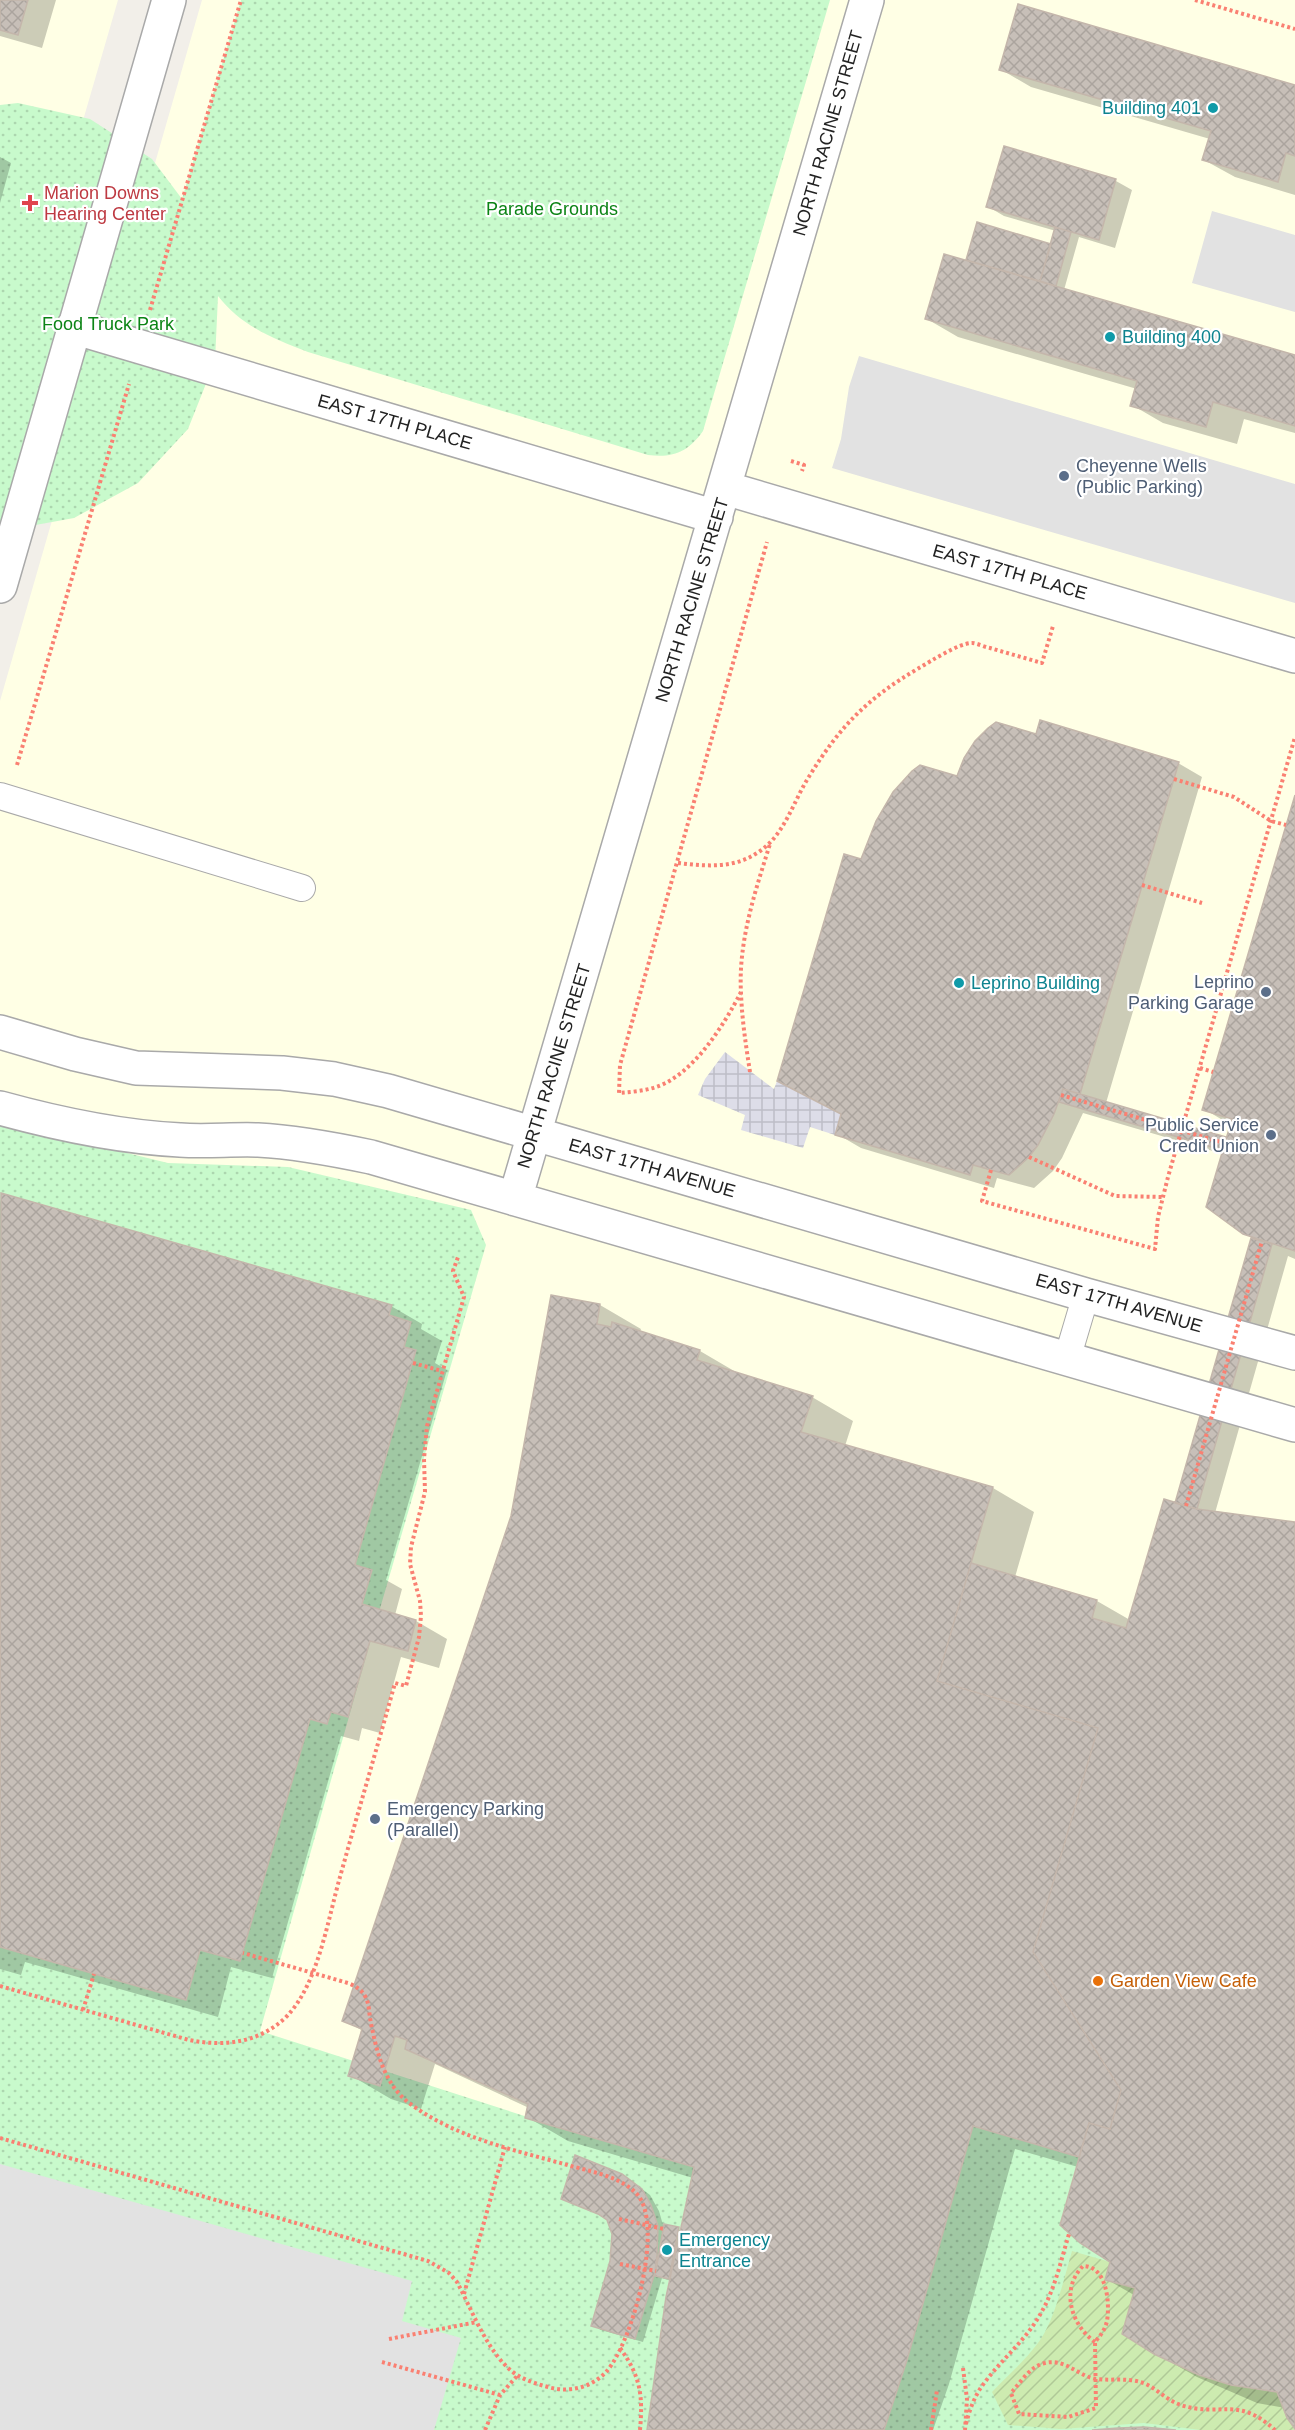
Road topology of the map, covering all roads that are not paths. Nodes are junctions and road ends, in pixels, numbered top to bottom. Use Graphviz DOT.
graph roads {
  1 [pos="169,0"];
  2 [pos="867,0"];
  3 [pos="73,327"];
  4 [pos="721,502"];
  5 [pos="0,586"];
  6 [pos="1295,656"];
  7 [pos="4,797"];
  8 [pos="302,888"];
  9 [pos="0,1032"];
  10 [pos="0,1108"];
  11 [pos="534,1134"];
  12 [pos="515,1199"];
  13 [pos="1086,1295"];
  14 [pos="1295,1353"];
  15 [pos="1068,1359"];
  16 [pos="1295,1425"];
  1 -- 3 [label="street"];
  2 -- 4 [label="street, NORTH RACINE STREET"];
  3 -- 4 [label="street, EAST 17TH PLACE"];
  3 -- 5 [label="street"];
  4 -- 6 [label="street, EAST 17TH PLACE"];
  4 -- 11 [label="street, NORTH RACINE STREET"];
  7 -- 8 [label="lane"];
  9 -- 11 [label="street, EAST 17TH AVENUE"];
  10 -- 12 [label="street"];
  11 -- 12 [label="street, NORTH RACINE STREET"];
  11 -- 13 [label="street, EAST 17TH AVENUE"];
  12 -- 15 [label="street"];
  13 -- 14 [label="street, EAST 17TH AVENUE"];
  13 -- 15 [label="lane"];
  15 -- 16 [label="street"];
}
